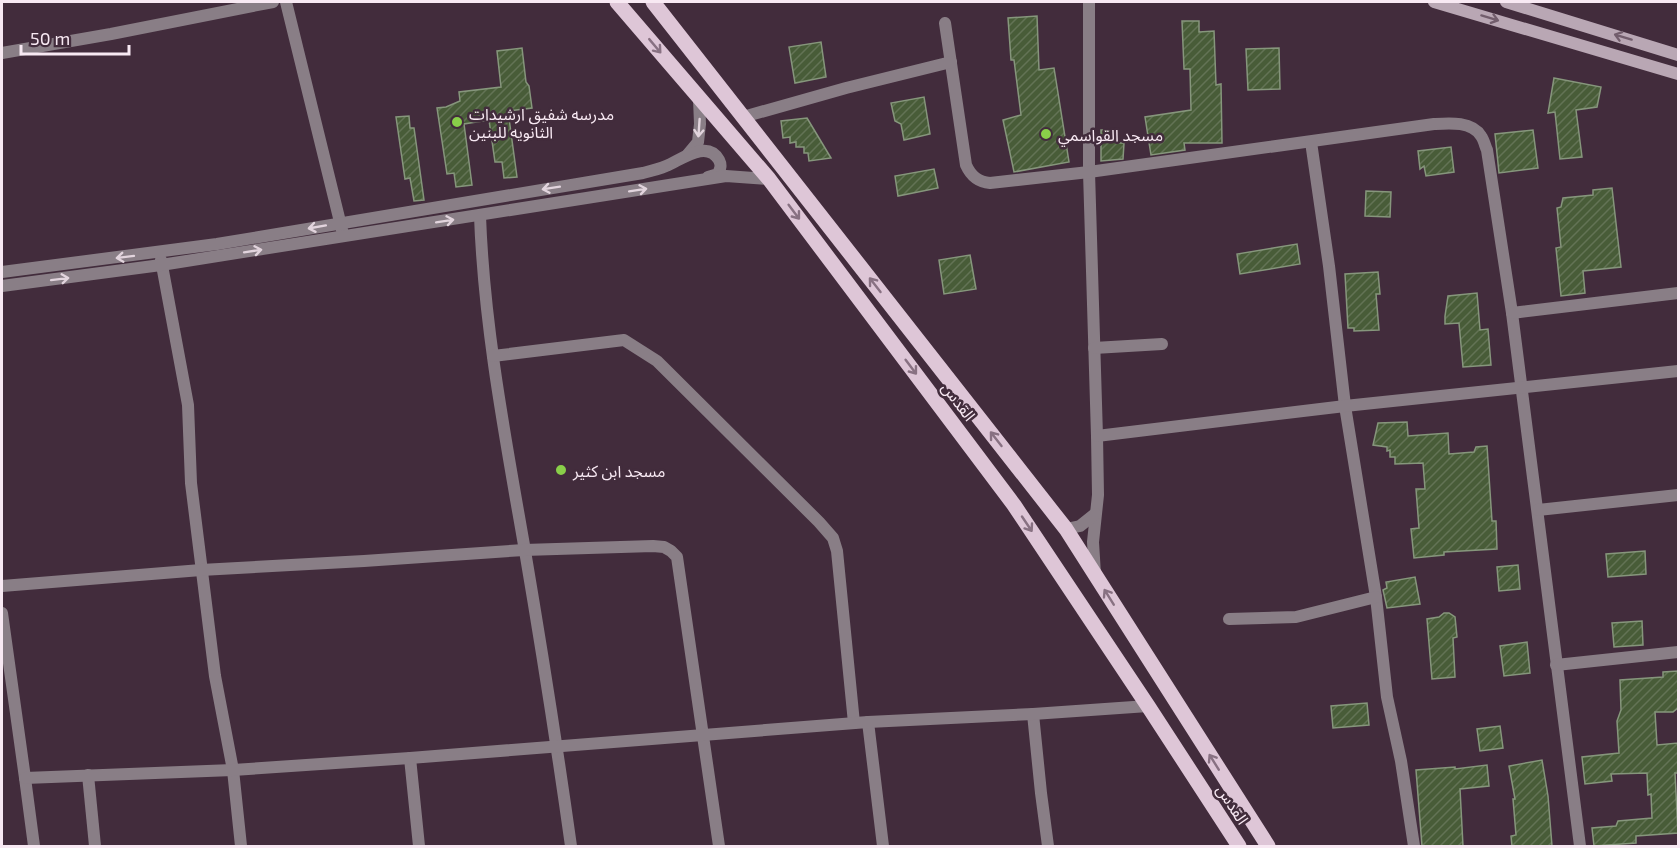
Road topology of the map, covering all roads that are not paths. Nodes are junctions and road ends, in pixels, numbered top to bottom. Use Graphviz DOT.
graph roads {
  1 [pos="273,2"];
  2 [pos="286,2"];
  3 [pos="617,2"];
  4 [pos="653,2"];
  5 [pos="1089,2"];
  6 [pos="1434,2"];
  7 [pos="1506,2"];
  8 [pos="945,23"];
  9 [pos="2,53"];
  10 [pos="1678,55"];
  11 [pos="951,62"];
  12 [pos="1678,74"];
  13 [pos="699,99"];
  14 [pos="743,117"];
  15 [pos="1311,142"];
  16 [pos="688,154"];
  17 [pos="1089,172"];
  18 [pos="769,179"];
  19 [pos="702,180"];
  20 [pos="480,216"];
  21 [pos="340,224"];
  22 [pos="344,237"];
  23 [pos="161,252"];
  24 [pos="161,265"];
  25 [pos="2,272"];
  26 [pos="2,286"];
  27 [pos="1678,293"];
  28 [pos="1512,313"];
  29 [pos="1162,344"];
  30 [pos="1094,348"];
  31 [pos="493,356"];
  32 [pos="1678,371"];
  33 [pos="1521,387"];
  34 [pos="1345,406"];
  35 [pos="1098,436"];
  36 [pos="1678,495"];
  37 [pos="1538,510"];
  38 [pos="1095,514"];
  39 [pos="1066,529"];
  40 [pos="524,550"];
  41 [pos="201,570"];
  42 [pos="1095,575"];
  43 [pos="2,586"];
  44 [pos="1376,597"];
  45 [pos="2,613"];
  46 [pos="1229,620"];
  47 [pos="1678,652"];
  48 [pos="1556,665"];
  49 [pos="1148,706"];
  50 [pos="1033,714"];
  51 [pos="868,722"];
  52 [pos="854,723"];
  53 [pos="703,734"];
  54 [pos="558,747"];
  55 [pos="410,758"];
  56 [pos="233,770"];
  57 [pos="88,775"];
  58 [pos="26,778"];
  59 [pos="34,846"];
  60 [pos="95,846"];
  61 [pos="241,846"];
  62 [pos="419,846"];
  63 [pos="571,846"];
  64 [pos="719,846"];
  65 [pos="883,846"];
  66 [pos="1048,846"];
  67 [pos="1239,846"];
  68 [pos="1268,846"];
  69 [pos="1414,846"];
  70 [pos="1580,846"];
  1 -- 9 [label="street"];
  2 -- 21 [label="street"];
  3 -- 13 [label="main road, القدس, one-way"];
  4 -- 14 [label="main road, القدس"];
  5 -- 17 [label="street"];
  6 -- 12 [label="main road, one-way"];
  10 -- 7 [label="main road, one-way"];
  8 -- 11 [label="street"];
  11 -- 14 [label="street"];
  11 -- 17 [label="street"];
  13 -- 16 [label="street, one-way"];
  13 -- 18 [label="main road, القدس"];
  39 -- 14 [label="main road, القدس, one-way"];
  15 -- 17 [label="street"];
  15 -- 28 [label="street"];
  15 -- 34 [label="street"];
  16 -- 19 [label="street"];
  16 -- 21 [label="street, one-way"];
  17 -- 30 [label="street"];
  18 -- 19 [label="street"];
  18 -- 49 [label="main road, القدس, one-way"];
  20 -- 19 [label="street, one-way"];
  22 -- 20 [label="street, one-way"];
  20 -- 31 [label="street"];
  21 -- 22 [label="street"];
  21 -- 23 [label="street, one-way"];
  24 -- 22 [label="street, one-way"];
  23 -- 24 [label="street"];
  23 -- 25 [label="street, one-way"];
  26 -- 24 [label="street, one-way"];
  24 -- 41 [label="street"];
  27 -- 28 [label="street"];
  28 -- 33 [label="street"];
  29 -- 30 [label="street"];
  30 -- 35 [label="street"];
  31 -- 40 [label="street"];
  31 -- 52 [label="street"];
  32 -- 33 [label="street"];
  33 -- 34 [label="street"];
  33 -- 37 [label="street"];
  34 -- 35 [label="street"];
  34 -- 44 [label="street"];
  35 -- 38 [label="street"];
  36 -- 37 [label="street"];
  37 -- 48 [label="street"];
  38 -- 39 [label="street"];
  38 -- 42 [label="street"];
  39 -- 42 [label="main road, القدس"];
  40 -- 41 [label="street"];
  40 -- 53 [label="street"];
  40 -- 54 [label="street"];
  41 -- 43 [label="street"];
  41 -- 56 [label="street"];
  68 -- 42 [label="main road, القدس, one-way"];
  44 -- 46 [label="street"];
  44 -- 69 [label="street"];
  45 -- 58 [label="street"];
  47 -- 48 [label="street"];
  48 -- 70 [label="street"];
  49 -- 50 [label="street"];
  49 -- 67 [label="main road, القدس"];
  50 -- 51 [label="street"];
  50 -- 66 [label="street"];
  51 -- 52 [label="street"];
  51 -- 65 [label="street"];
  52 -- 53 [label="street"];
  53 -- 54 [label="street"];
  53 -- 64 [label="street"];
  54 -- 55 [label="street"];
  54 -- 63 [label="street"];
  55 -- 56 [label="street"];
  55 -- 62 [label="street"];
  56 -- 57 [label="street"];
  56 -- 61 [label="street"];
  57 -- 58 [label="street"];
  57 -- 60 [label="street"];
  58 -- 59 [label="street"];
}
